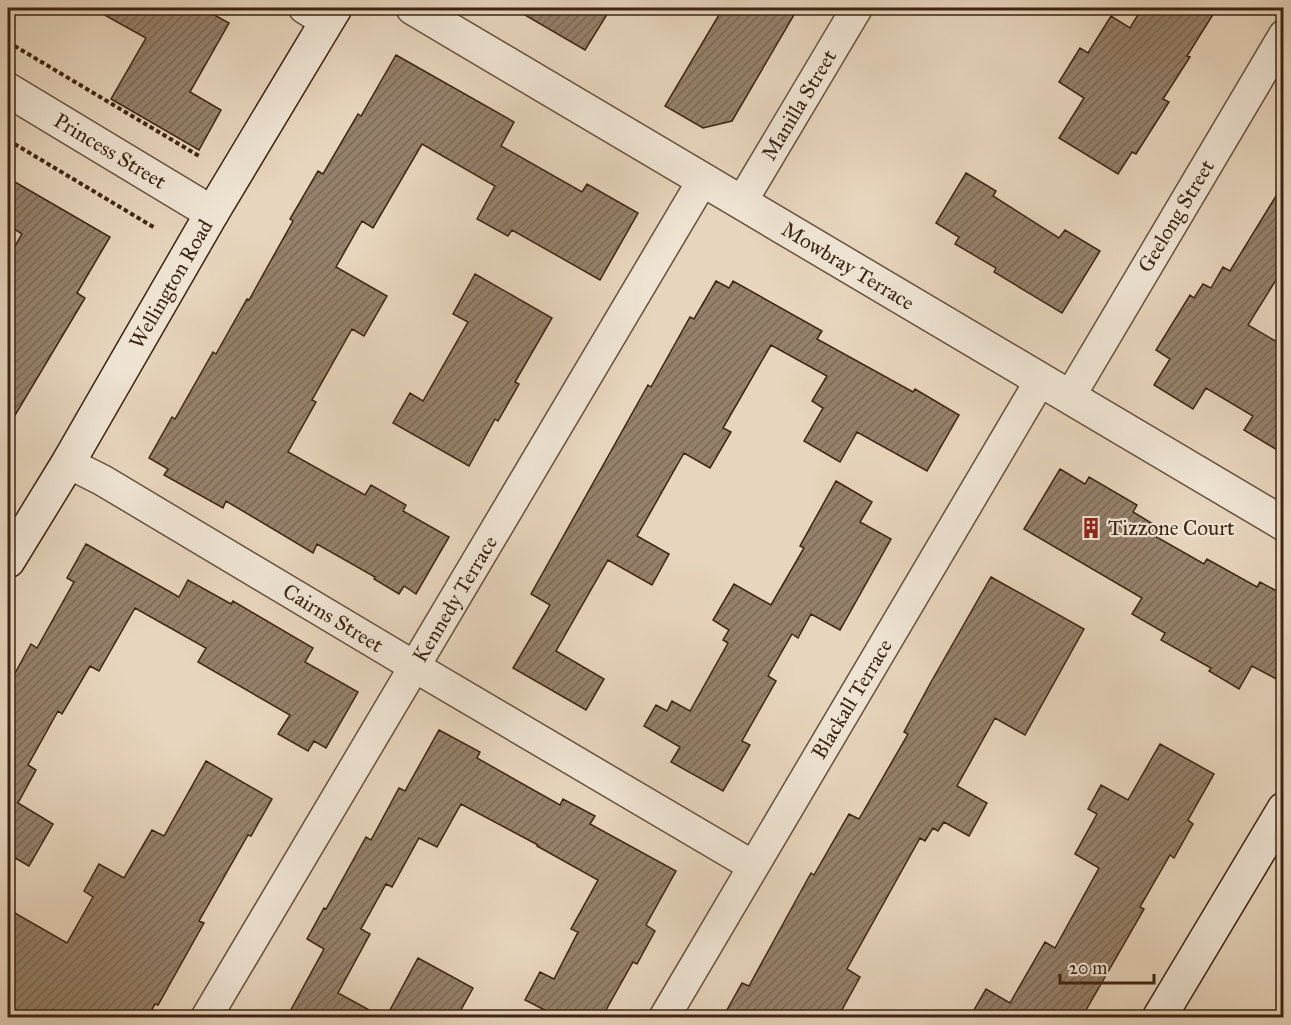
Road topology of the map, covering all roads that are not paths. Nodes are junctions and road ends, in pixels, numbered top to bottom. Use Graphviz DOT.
graph roads {
  1 [pos="413,8"];
  2 [pos="857,8"];
  3 [pos="322,12"];
  4 [pos="1284,34"];
  5 [pos="8,90"];
  6 [pos="703,180"];
  7 [pos="741,203"];
  8 [pos="212,213"];
  9 [pos="1040,381"];
  10 [pos="1069,398"];
  11 [pos="68,463"];
  12 [pos="1284,524"];
  13 [pos="8,561"];
  14 [pos="415,666"];
  15 [pos="1284,809"];
  16 [pos="753,866"];
  17 [pos="206,1017"];
  18 [pos="664,1017"];
  19 [pos="1159,1017"];
  1 -- 6 [label="street, Mowbray Terrace"];
  2 -- 7 [label="street, Manilla Street"];
  3 -- 8 [label="street, Wellington Road"];
  4 -- 10 [label="street, Geelong Street"];
  5 -- 8 [label="street, Princess Street"];
  6 -- 7 [label="street, Mowbray Terrace"];
  6 -- 14 [label="street, Kennedy Terrace"];
  7 -- 9 [label="street, Mowbray Terrace"];
  8 -- 11 [label="street, Wellington Road"];
  9 -- 10 [label="street, Mowbray Terrace"];
  9 -- 16 [label="street, Blackall Terrace"];
  10 -- 12 [label="street, Mowbray Terrace"];
  11 -- 13 [label="street, Wellington Road"];
  11 -- 14 [label="street, Cairns Street"];
  14 -- 16 [label="street, Cairns Street"];
  14 -- 17 [label="street, Kennedy Terrace"];
  15 -- 19 [label="street"];
  16 -- 18 [label="street, Blackall Terrace"];
}
